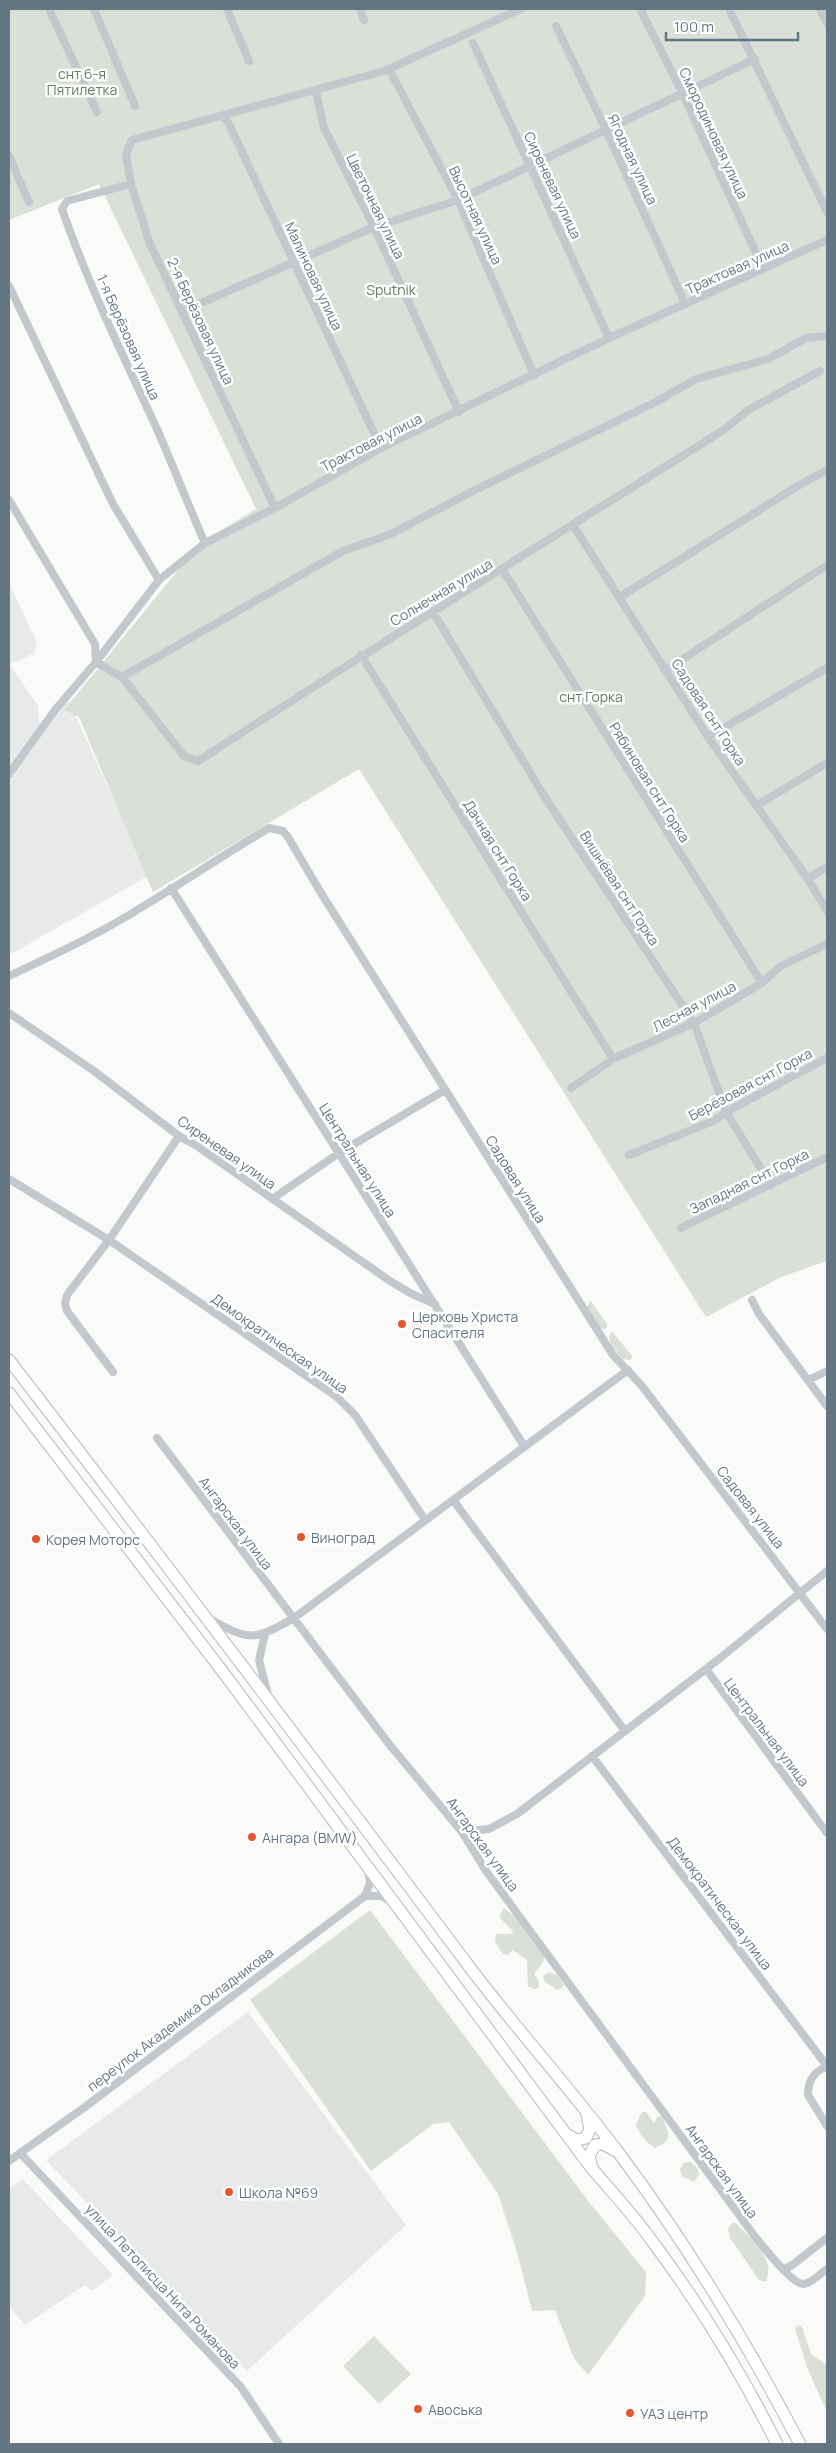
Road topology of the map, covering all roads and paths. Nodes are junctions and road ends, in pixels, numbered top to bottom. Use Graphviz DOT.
graph roads {
  1 [pos="49,9"];
  2 [pos="94,9"];
  3 [pos="227,9"];
  4 [pos="360,9"];
  5 [pos="521,9"];
  6 [pos="640,9"];
  7 [pos="729,9"];
  8 [pos="820,9"];
  9 [pos="364,20"];
  10 [pos="827,23"];
  11 [pos="556,26"];
  12 [pos="473,44"];
  13 [pos="755,59"];
  14 [pos="249,61"];
  15 [pos="389,69"];
  16 [pos="316,91"];
  17 [pos="682,92"];
  18 [pos="135,106"];
  19 [pos="96,112"];
  20 [pos="222,116"];
  21 [pos="606,130"];
  22 [pos="9,156"];
  23 [pos="530,165"];
  24 [pos="131,184"];
  25 [pos="458,200"];
  26 [pos="29,202"];
  27 [pos="827,212"];
  28 [pos="374,226"];
  29 [pos="827,240"];
  30 [pos="292,261"];
  31 [pos="763,268"];
  32 [pos="9,286"];
  33 [pos="685,303"];
  34 [pos="183,311"];
  35 [pos="827,336"];
  36 [pos="609,338"];
  37 [pos="820,371"];
  38 [pos="534,375"];
  39 [pos="460,412"];
  40 [pos="381,448"];
  41 [pos="827,470"];
  42 [pos="9,500"];
  43 [pos="275,508"];
  44 [pos="573,525"];
  45 [pos="205,543"];
  46 [pos="827,565"];
  47 [pos="502,569"];
  48 [pos="159,580"];
  49 [pos="620,597"];
  50 [pos="433,612"];
  51 [pos="361,655"];
  52 [pos="96,662"];
  53 [pos="827,668"];
  54 [pos="666,670"];
  55 [pos="122,677"];
  56 [pos="708,737"];
  57 [pos="827,763"];
  58 [pos="9,774"];
  59 [pos="756,806"];
  60 [pos="827,867"];
  61 [pos="808,879"];
  62 [pos="171,888"];
  63 [pos="827,911"];
  64 [pos="827,944"];
  65 [pos="9,976"];
  66 [pos="762,983"];
  67 [pos="9,1013"];
  68 [pos="694,1023"];
  69 [pos="827,1058"];
  70 [pos="614,1059"];
  71 [pos="571,1088"];
  72 [pos="445,1090"];
  73 [pos="726,1112"];
  74 [pos="179,1136"];
  75 [pos="339,1153"];
  76 [pos="629,1155"];
  77 [pos="827,1157"];
  78 [pos="9,1179"];
  79 [pos="771,1185"];
  80 [pos="272,1199"];
  81 [pos="681,1228"];
  82 [pos="109,1240"];
  83 [pos="752,1300"];
  84 [pos="435,1304"];
  85 [pos="9,1360"];
  86 [pos="628,1370"];
  87 [pos="827,1371"];
  88 [pos="113,1372"];
  89 [pos="808,1380"];
  90 [pos="9,1393"];
  91 [pos="12,1401"];
  92 [pos="827,1406"];
  93 [pos="157,1438"];
  94 [pos="524,1446"];
  95 [pos="454,1500"];
  96 [pos="425,1520"];
  97 [pos="827,1571"];
  98 [pos="802,1593"];
  99 [pos="206,1617"];
  100 [pos="294,1618"];
  101 [pos="827,1629"];
  102 [pos="265,1634"];
  103 [pos="706,1670"];
  104 [pos="269,1700"];
  105 [pos="625,1731"];
  106 [pos="592,1756"];
  107 [pos="462,1832"];
  108 [pos="827,1833"];
  109 [pos="368,1867"];
  110 [pos="365,1896"];
  111 [pos="396,1904"];
  112 [pos="827,2067"];
  113 [pos="584,2108"];
  114 [pos="827,2126"];
  115 [pos="564,2133"];
  116 [pos="20,2154"];
  117 [pos="620,2155"];
  118 [pos="9,2161"];
  119 [pos="594,2172"];
  120 [pos="827,2238"];
  121 [pos="783,2269"];
  122 [pos="827,2269"];
  123 [pos="279,2444"];
  124 [pos="777,2444"];
  125 [pos="800,2444"];
  1 -- 19 [label="street"];
  2 -- 18 [label="street"];
  3 -- 14 [label="street"];
  4 -- 9 [label="street"];
  5 -- 15 [label="street"];
  6 -- 17 [label="street, Смородиновая улица"];
  7 -- 13 [label="street"];
  8 -- 10 [label="street"];
  11 -- 21 [label="street, Ягодная улица"];
  12 -- 23 [label="street, Сиреневая улица"];
  13 -- 17 [label="street"];
  13 -- 27 [label="street"];
  15 -- 16 [label="street"];
  15 -- 25 [label="street, Высотная улица"];
  16 -- 20 [label="street"];
  16 -- 28 [label="street, Цветочная улица"];
  17 -- 21 [label="street"];
  17 -- 31 [label="street, Смородиновая улица"];
  20 -- 24 [label="street, 2-я Берёзовая улица"];
  20 -- 30 [label="street, Малиновая улица"];
  21 -- 23 [label="street"];
  21 -- 33 [label="street, Ягодная улица"];
  22 -- 26 [label="street"];
  23 -- 25 [label="street"];
  23 -- 36 [label="street, Сиреневая улица"];
  24 -- 34 [label="street, 2-я Берёзовая улица"];
  24 -- 45 [label="street, 1-я Берёзовая улица"];
  25 -- 28 [label="street"];
  25 -- 38 [label="street, Высотная улица"];
  28 -- 30 [label="street"];
  28 -- 39 [label="street, Цветочная улица"];
  29 -- 31 [label="street, Трактовая улица"];
  30 -- 34 [label="street"];
  30 -- 40 [label="street, Малиновая улица"];
  31 -- 33 [label="street, Трактовая улица"];
  32 -- 48 [label="street"];
  33 -- 36 [label="street, Трактовая улица"];
  34 -- 43 [label="street, 2-я Берёзовая улица"];
  35 -- 55 [label="street"];
  36 -- 38 [label="street, Трактовая улица"];
  37 -- 44 [label="street, Солнечная улица"];
  38 -- 39 [label="street, Трактовая улица"];
  39 -- 40 [label="street, Трактовая улица"];
  40 -- 43 [label="street, Трактовая улица"];
  41 -- 49 [label="street"];
  42 -- 52 [label="street"];
  43 -- 45 [label="street, Трактовая улица"];
  44 -- 47 [label="street, Солнечная улица"];
  44 -- 49 [label="street, Садовая снт Горка"];
  45 -- 48 [label="street, Трактовая улица"];
  46 -- 54 [label="street"];
  47 -- 50 [label="street, Солнечная улица"];
  47 -- 66 [label="street, Рябиновая снт Горка"];
  48 -- 52 [label="street, Трактовая улица"];
  49 -- 54 [label="street, Садовая снт Горка"];
  50 -- 51 [label="street, Солнечная улица"];
  50 -- 68 [label="street, Вишнёвая снт Горка"];
  51 -- 55 [label="street, Солнечная улица"];
  51 -- 70 [label="street, Дачная снт Горка"];
  52 -- 55 [label="street, Солнечная улица"];
  52 -- 58 [label="street, Трактовая улица"];
  53 -- 56 [label="street"];
  54 -- 56 [label="street, Садовая снт Горка"];
  56 -- 59 [label="street, Садовая снт Горка"];
  57 -- 59 [label="street"];
  59 -- 61 [label="street, Садовая снт Горка"];
  60 -- 61 [label="street"];
  61 -- 63 [label="street, Садовая снт Горка"];
  62 -- 65 [label="street, Садовая улица"];
  62 -- 72 [label="street, Садовая улица"];
  62 -- 75 [label="street, Центральная улица"];
  64 -- 66 [label="street, Лесная улица"];
  66 -- 68 [label="street, Лесная улица"];
  67 -- 74 [label="street, Сиреневая улица"];
  68 -- 70 [label="street, Лесная улица"];
  68 -- 73 [label="street, Вишнёвая снт Горка"];
  69 -- 73 [label="street, Берёзовая снт Горка"];
  70 -- 71 [label="street, Лесная улица"];
  72 -- 75 [label="street"];
  72 -- 86 [label="street, Садовая улица"];
  73 -- 76 [label="street, Берёзовая снт Горка"];
  73 -- 79 [label="street, Вишнёвая снт Горка"];
  74 -- 80 [label="street, Сиреневая улица"];
  74 -- 82 [label="street"];
  75 -- 80 [label="street"];
  75 -- 84 [label="street, Центральная улица"];
  77 -- 79 [label="street, Западная снт Горка"];
  78 -- 82 [label="street, Демократическая улица"];
  79 -- 81 [label="street, Западная снт Горка"];
  80 -- 84 [label="street, Сиреневая улица"];
  82 -- 88 [label="street"];
  82 -- 96 [label="street, Демократическая улица"];
  83 -- 89 [label="street"];
  84 -- 94 [label="street, Центральная улица"];
  85 -- 99 [label="main road"];
  86 -- 94 [label="street"];
  86 -- 98 [label="street, Садовая улица"];
  87 -- 89 [label="street"];
  89 -- 92 [label="street"];
  90 -- 91 [label="main road"];
  91 -- 109 [label="main road"];
  93 -- 100 [label="street, Ангарская улица"];
  94 -- 95 [label="street"];
  95 -- 96 [label="street"];
  95 -- 105 [label="street"];
  96 -- 100 [label="street"];
  97 -- 98 [label="street"];
  98 -- 101 [label="street, Садовая улица"];
  98 -- 103 [label="street"];
  99 -- 102 [label="street"];
  99 -- 104 [label="main road"];
  100 -- 102 [label="street"];
  100 -- 107 [label="street, Ангарская улица"];
  102 -- 104 [label="street"];
  103 -- 105 [label="street"];
  103 -- 108 [label="street, Центральная улица"];
  104 -- 113 [label="main road"];
  105 -- 106 [label="street"];
  106 -- 107 [label="street"];
  106 -- 112 [label="street, Демократическая улица"];
  107 -- 121 [label="street, Ангарская улица"];
  109 -- 110 [label="street"];
  109 -- 111 [label="main road"];
  110 -- 111 [label="street"];
  110 -- 116 [label="street, переулок Академика Окладникова"];
  111 -- 115 [label="main road"];
  112 -- 114 [label="street"];
  113 -- 115 [label="main road"];
  113 -- 117 [label="main road"];
  115 -- 119 [label="main road"];
  116 -- 118 [label="street, переулок Академика Окладникова"];
  116 -- 123 [label="street, улица Летописца Нита Романова"];
  117 -- 119 [label="main road"];
  117 -- 125 [label="main road"];
  119 -- 124 [label="main road"];
  120 -- 121 [label="street"];
  121 -- 122 [label="street, Ангарская улица"];
}
